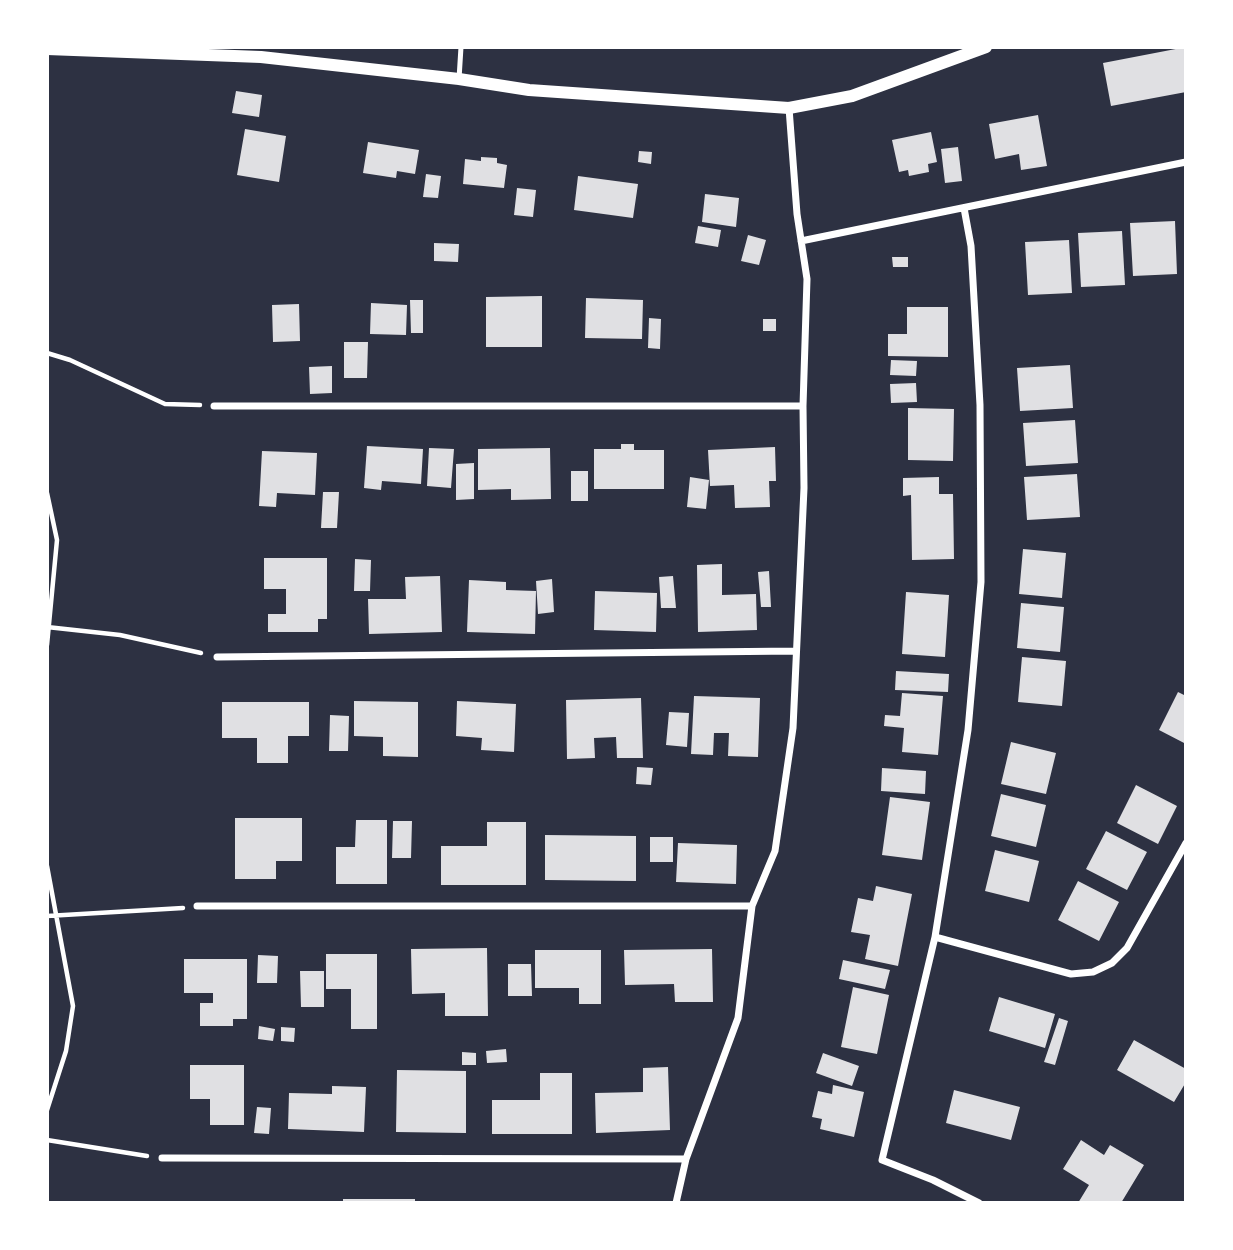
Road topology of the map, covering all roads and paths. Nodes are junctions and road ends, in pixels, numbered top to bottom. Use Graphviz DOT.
graph roads {
  1 [pos="461,47"];
  2 [pos="986,47"];
  3 [pos="47,48"];
  4 [pos="459,79"];
  5 [pos="789,108"];
  6 [pos="1186,162"];
  7 [pos="964,208"];
  8 [pos="801,241"];
  9 [pos="47,353"];
  10 [pos="214,406"];
  11 [pos="803,406"];
  12 [pos="47,493"];
  13 [pos="48,627"];
  14 [pos="47,645"];
  15 [pos="796,651"];
  16 [pos="217,657"];
  17 [pos="1186,843"];
  18 [pos="47,866"];
  19 [pos="197,906"];
  20 [pos="752,906"];
  21 [pos="47,916"];
  22 [pos="56,916"];
  23 [pos="935,937"];
  24 [pos="47,1110"];
  25 [pos="47,1140"];
  26 [pos="162,1158"];
  27 [pos="686,1159"];
  28 [pos="676,1203"];
  29 [pos="979,1203"];
  1 -- 4 [label="lane"];
  2 -- 5 [label="street"];
  3 -- 4 [label="street"];
  4 -- 5 [label="street"];
  5 -- 8 [label="street"];
  6 -- 7 [label="street"];
  7 -- 8 [label="street"];
  7 -- 23 [label="street"];
  8 -- 11 [label="street"];
  9 -- 10 [label="path"];
  10 -- 11 [label="street"];
  11 -- 15 [label="street"];
  12 -- 13 [label="path"];
  13 -- 14 [label="path"];
  13 -- 16 [label="path"];
  15 -- 16 [label="street"];
  15 -- 20 [label="street"];
  17 -- 23 [label="street"];
  18 -- 22 [label="path"];
  19 -- 20 [label="street"];
  19 -- 22 [label="path"];
  20 -- 27 [label="street"];
  21 -- 22 [label="path"];
  22 -- 24 [label="path"];
  23 -- 29 [label="street"];
  25 -- 26 [label="path"];
  26 -- 27 [label="street"];
  27 -- 28 [label="street"];
}
